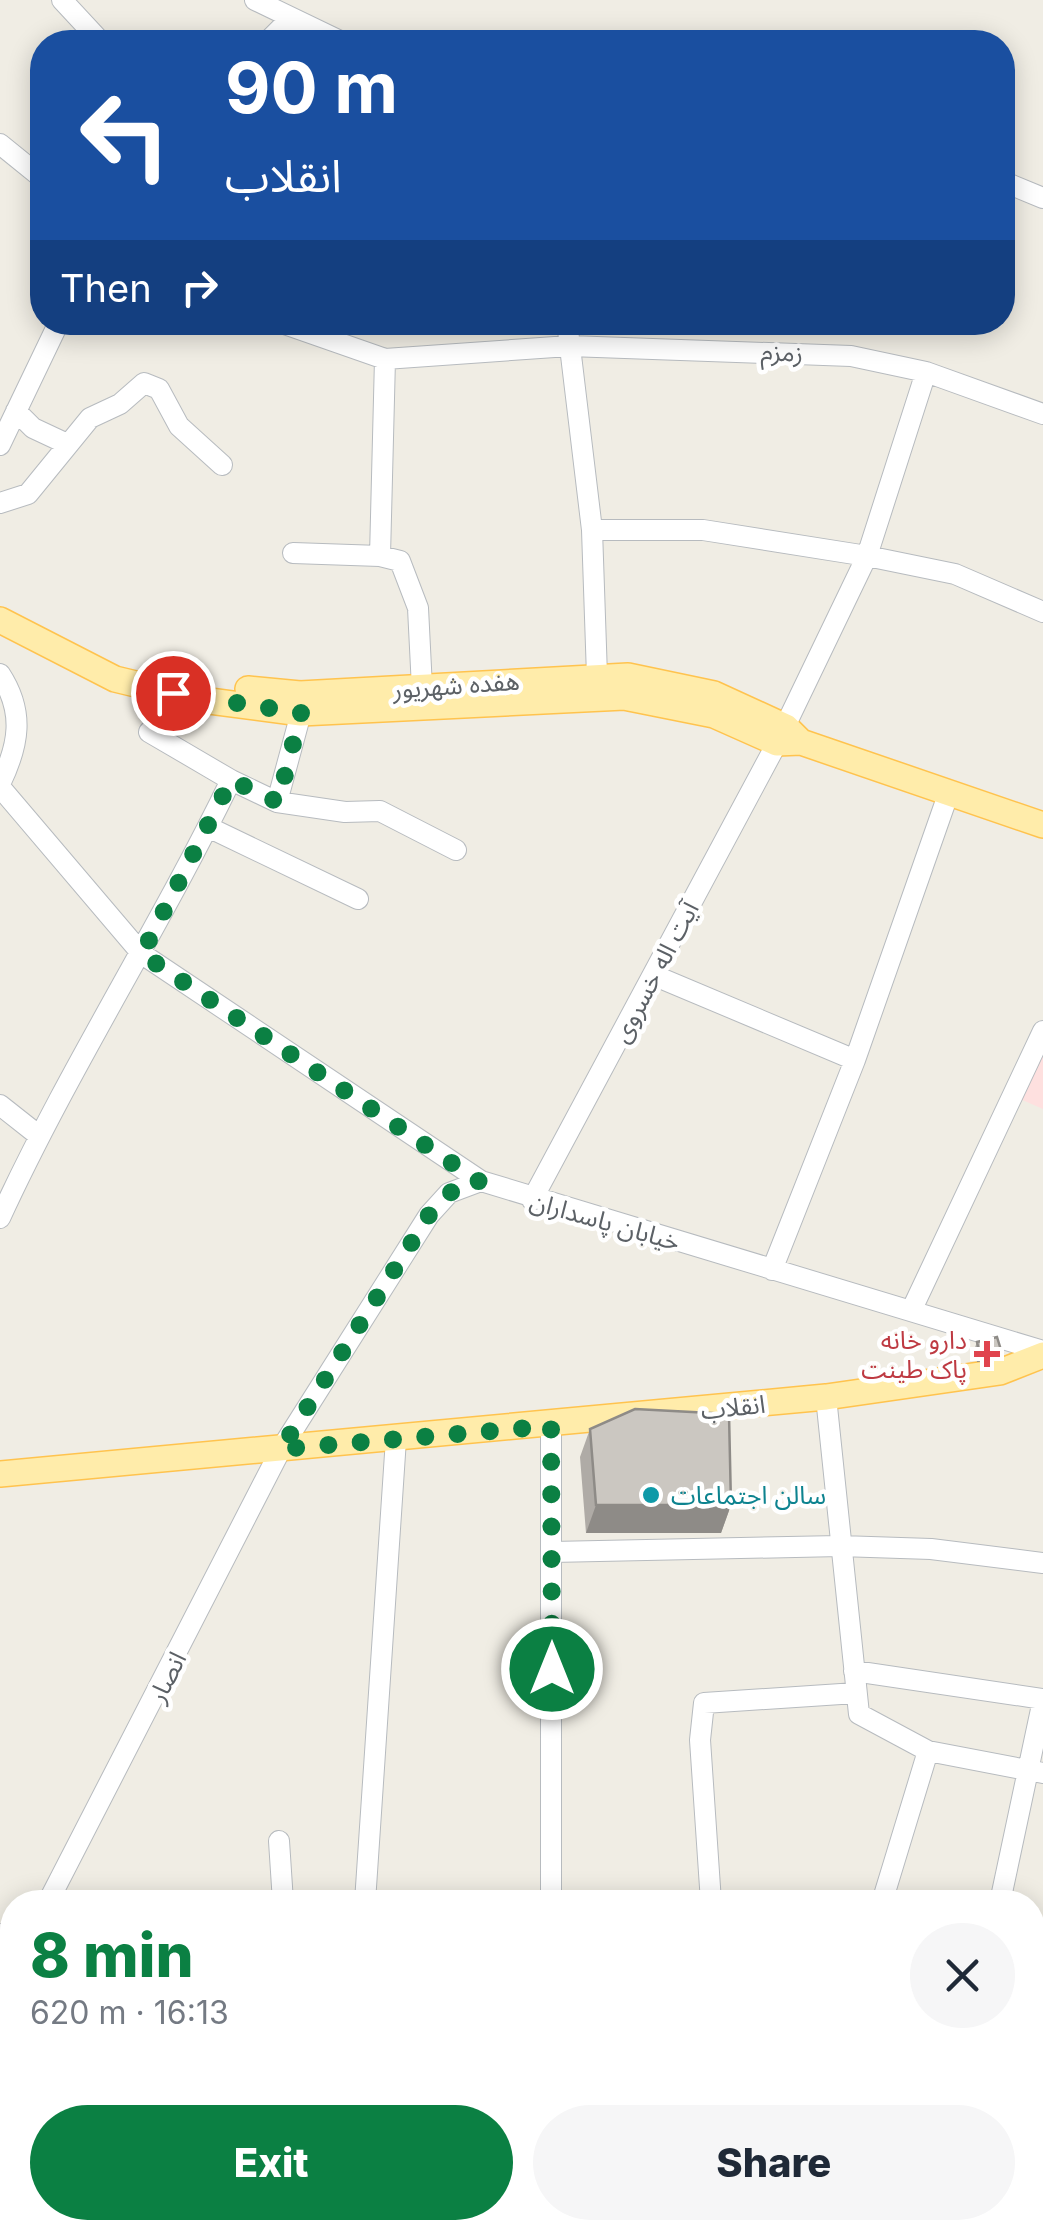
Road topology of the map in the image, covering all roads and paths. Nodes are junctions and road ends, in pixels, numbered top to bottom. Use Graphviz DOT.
graph roads {
  1 [pos="62,0"];
  2 [pos="255,0"];
  3 [pos="289,20"];
  4 [pos="89,30"];
  5 [pos="279,30"];
  6 [pos="313,30"];
  7 [pos="0,144"];
  8 [pos="30,168"];
  9 [pos="1015,186"];
  10 [pos="1043,198"];
  11 [pos="53,335"];
  12 [pos="327,335"];
  13 [pos="568,335"];
  14 [pos="569,346"];
  15 [pos="385,359"];
  16 [pos="926,372"];
  17 [pos="16,411"];
  18 [pos="1043,414"];
  19 [pos="66,443"];
  20 [pos="0,445"];
  21 [pos="222,464"];
  22 [pos="0,503"];
  23 [pos="592,530"];
  24 [pos="294,553"];
  25 [pos="380,556"];
  26 [pos="868,556"];
  27 [pos="1043,612"];
  28 [pos="0,620"];
  29 [pos="98,666"];
  30 [pos="0,674"];
  31 [pos="597,676"];
  32 [pos="422,688"];
  33 [pos="301,713"];
  34 [pos="149,732"];
  35 [pos="788,737"];
  36 [pos="231,780"];
  37 [pos="0,785"];
  38 [pos="949,792"];
  39 [pos="278,802"];
  40 [pos="1043,825"];
  41 [pos="208,827"];
  42 [pos="456,850"];
  43 [pos="358,899"];
  44 [pos="142,954"];
  45 [pos="653,975"];
  46 [pos="1043,1031"];
  47 [pos="856,1060"];
  48 [pos="0,1104"];
  49 [pos="38,1135"];
  50 [pos="480,1182"];
  51 [pos="532,1200"];
  52 [pos="0,1218"];
  53 [pos="772,1270"];
  54 [pos="912,1309"];
  55 [pos="1043,1353"];
  56 [pos="826,1397"];
  57 [pos="551,1426"];
  58 [pos="396,1439"];
  59 [pos="281,1449"];
  60 [pos="0,1474"];
  61 [pos="840,1546"];
  62 [pos="552,1552"];
  63 [pos="1043,1563"];
  64 [pos="854,1671"];
  65 [pos="856,1693"];
  66 [pos="1043,1700"];
  67 [pos="928,1751"];
  68 [pos="1034,1771"];
  69 [pos="279,1841"];
  70 [pos="54,1890"];
  71 [pos="282,1890"];
  72 [pos="366,1890"];
  73 [pos="551,1890"];
  74 [pos="710,1890"];
  75 [pos="886,1890"];
  76 [pos="1003,1890"];
  1 -- 4 [label="street"];
  2 -- 3 [label="street"];
  3 -- 5 [label="street"];
  3 -- 6 [label="street"];
  7 -- 8 [label="street"];
  9 -- 10 [label="street"];
  11 -- 17 [label="street"];
  12 -- 15 [label="street, زمزم"];
  13 -- 14 [label="street"];
  14 -- 15 [label="street, زمزم"];
  14 -- 16 [label="street, زمزم"];
  14 -- 23 [label="street"];
  15 -- 25 [label="street"];
  16 -- 18 [label="street, زمزم"];
  16 -- 26 [label="street, آیت اله خسروی"];
  17 -- 19 [label="street"];
  17 -- 20 [label="street"];
  19 -- 21 [label="street"];
  19 -- 22 [label="street"];
  23 -- 26 [label="street"];
  23 -- 31 [label="street"];
  24 -- 25 [label="street"];
  25 -- 32 [label="street"];
  26 -- 27 [label="street"];
  26 -- 35 [label="street, آیت اله خسروی"];
  28 -- 29 [label="main road, هفده شهریور"];
  29 -- 32 [label="main road, هفده شهریور"];
  29 -- 33 [label="main road, هفده شهریور"];
  30 -- 37 [label="street"];
  31 -- 32 [label="main road, هفده شهریور"];
  31 -- 35 [label="main road, هفده شهریور"];
  33 -- 35 [label="main road, هفده شهریور"];
  33 -- 39 [label="street"];
  34 -- 36 [label="street"];
  35 -- 38 [label="main road, هفده شهریور"];
  35 -- 45 [label="street, آیت اله خسروی"];
  36 -- 39 [label="street"];
  36 -- 41 [label="street"];
  37 -- 44 [label="street, خیابان پاسداران"];
  38 -- 40 [label="main road, هفده شهریور"];
  38 -- 47 [label="street"];
  39 -- 42 [label="street"];
  41 -- 43 [label="street"];
  41 -- 44 [label="street"];
  44 -- 49 [label="street"];
  44 -- 50 [label="street, خیابان پاسداران"];
  45 -- 47 [label="street"];
  45 -- 51 [label="street, آیت اله خسروی"];
  46 -- 54 [label="street"];
  47 -- 53 [label="street"];
  48 -- 49 [label="street"];
  49 -- 52 [label="street"];
  50 -- 51 [label="street, خیابان پاسداران"];
  50 -- 59 [label="street"];
  51 -- 53 [label="street, خیابان پاسداران"];
  53 -- 54 [label="street, خیابان پاسداران"];
  54 -- 55 [label="street, خیابان پاسداران"];
  55 -- 56 [label="main road, انقلاب"];
  56 -- 57 [label="main road, انقلاب"];
  56 -- 61 [label="street"];
  57 -- 58 [label="main road, انقلاب"];
  57 -- 62 [label="street"];
  58 -- 59 [label="main road, انقلاب"];
  58 -- 72 [label="street"];
  59 -- 60 [label="main road, انقلاب"];
  59 -- 70 [label="street, انصار"];
  61 -- 62 [label="street"];
  61 -- 63 [label="street"];
  61 -- 64 [label="street"];
  62 -- 73 [label="street"];
  64 -- 65 [label="street"];
  64 -- 66 [label="street"];
  65 -- 67 [label="street"];
  65 -- 74 [label="street"];
  66 -- 68 [label="street"];
  67 -- 68 [label="street"];
  67 -- 75 [label="street"];
  68 -- 76 [label="street"];
  69 -- 71 [label="street"];
}
